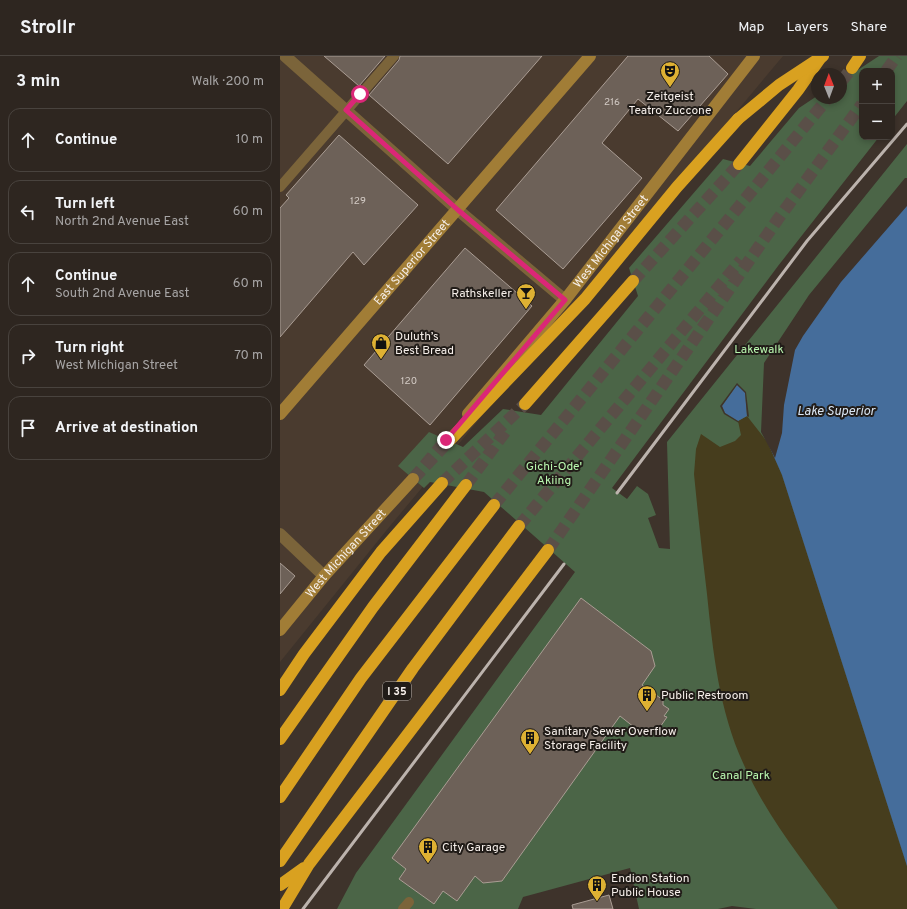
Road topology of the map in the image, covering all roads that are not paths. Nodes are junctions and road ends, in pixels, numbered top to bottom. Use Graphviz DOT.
graph roads {
  1 [pos="285,56"];
  2 [pos="394,56"];
  3 [pos="590,56"];
  4 [pos="754,56"];
  5 [pos="822,56"];
  6 [pos="860,56"];
  7 [pos="852,68"];
  8 [pos="346,110"];
  9 [pos="739,164"];
  10 [pos="280,187"];
  11 [pos="458,210"];
  12 [pos="633,281"];
  13 [pos="565,300"];
  14 [pos="525,404"];
  15 [pos="280,414"];
  16 [pos="447,440"];
  17 [pos="413,479"];
  18 [pos="442,483"];
  19 [pos="466,486"];
  20 [pos="494,505"];
  21 [pos="519,526"];
  22 [pos="280,534"];
  23 [pos="548,550"];
  24 [pos="324,576"];
  25 [pos="280,630"];
  26 [pos="280,690"];
  27 [pos="280,739"];
  28 [pos="280,797"];
  29 [pos="280,861"];
  30 [pos="310,864"];
  31 [pos="280,885"];
  32 [pos="282,909"];
  1 -- 8 [label="street"];
  2 -- 8 [label="lane"];
  3 -- 11 [label="street, East Superior Street"];
  4 -- 13 [label="street, West Michigan Street"];
  5 -- 9 [label="highway"];
  5 -- 16 [label="highway, bridge"];
  6 -- 7 [label="highway"];
  8 -- 10 [label="lane"];
  8 -- 11 [label="street"];
  11 -- 13 [label="street"];
  11 -- 15 [label="street, East Superior Street"];
  12 -- 14 [label="highway"];
  13 -- 16 [label="street, West Michigan Street"];
  17 -- 24 [label="street, West Michigan Street"];
  18 -- 26 [label="highway"];
  19 -- 27 [label="highway"];
  20 -- 28 [label="highway"];
  21 -- 29 [label="highway, I 35"];
  22 -- 24 [label="street"];
  23 -- 30 [label="highway"];
  24 -- 25 [label="street, West Michigan Street"];
  30 -- 31 [label="highway"];
  30 -- 32 [label="highway"];
}
